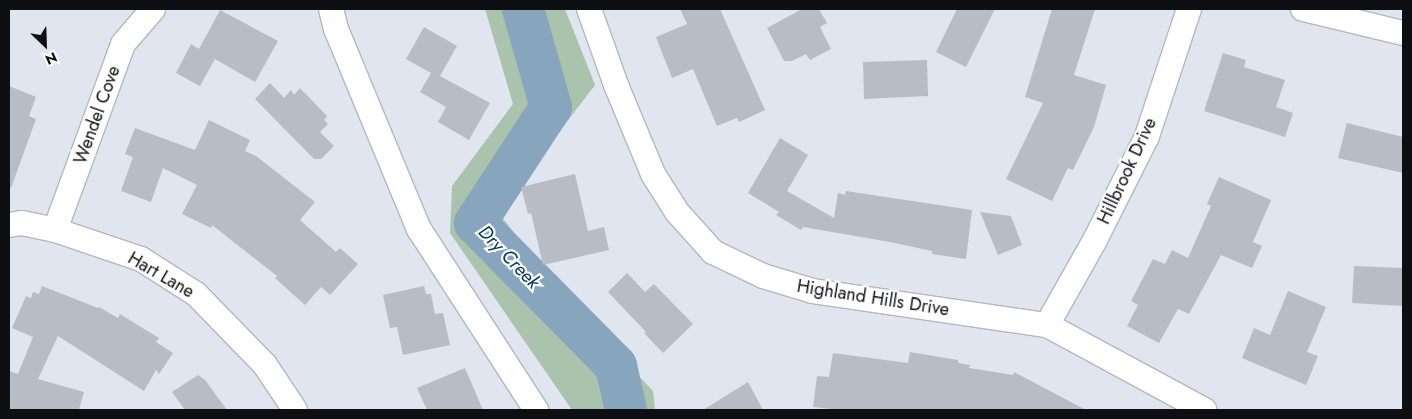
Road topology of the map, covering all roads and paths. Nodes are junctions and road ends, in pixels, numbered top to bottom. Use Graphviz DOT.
graph roads {
  1 [pos="153,9"];
  2 [pos="331,9"];
  3 [pos="589,9"];
  4 [pos="1189,9"];
  5 [pos="1303,9"];
  6 [pos="1403,32"];
  7 [pos="9,224"];
  8 [pos="55,230"];
  9 [pos="1047,325"];
  10 [pos="295,410"];
  11 [pos="536,410"];
  12 [pos="1204,410"];
  1 -- 8 [label="street, Wendel Cove"];
  2 -- 11 [label="street"];
  3 -- 9 [label="street, Highland Hills Drive"];
  4 -- 9 [label="street, Hillbrook Drive"];
  5 -- 6 [label="street"];
  7 -- 8 [label="street, Hart Lane"];
  8 -- 10 [label="street, Hart Lane"];
  9 -- 12 [label="street, Highland Hills Drive"];
}
